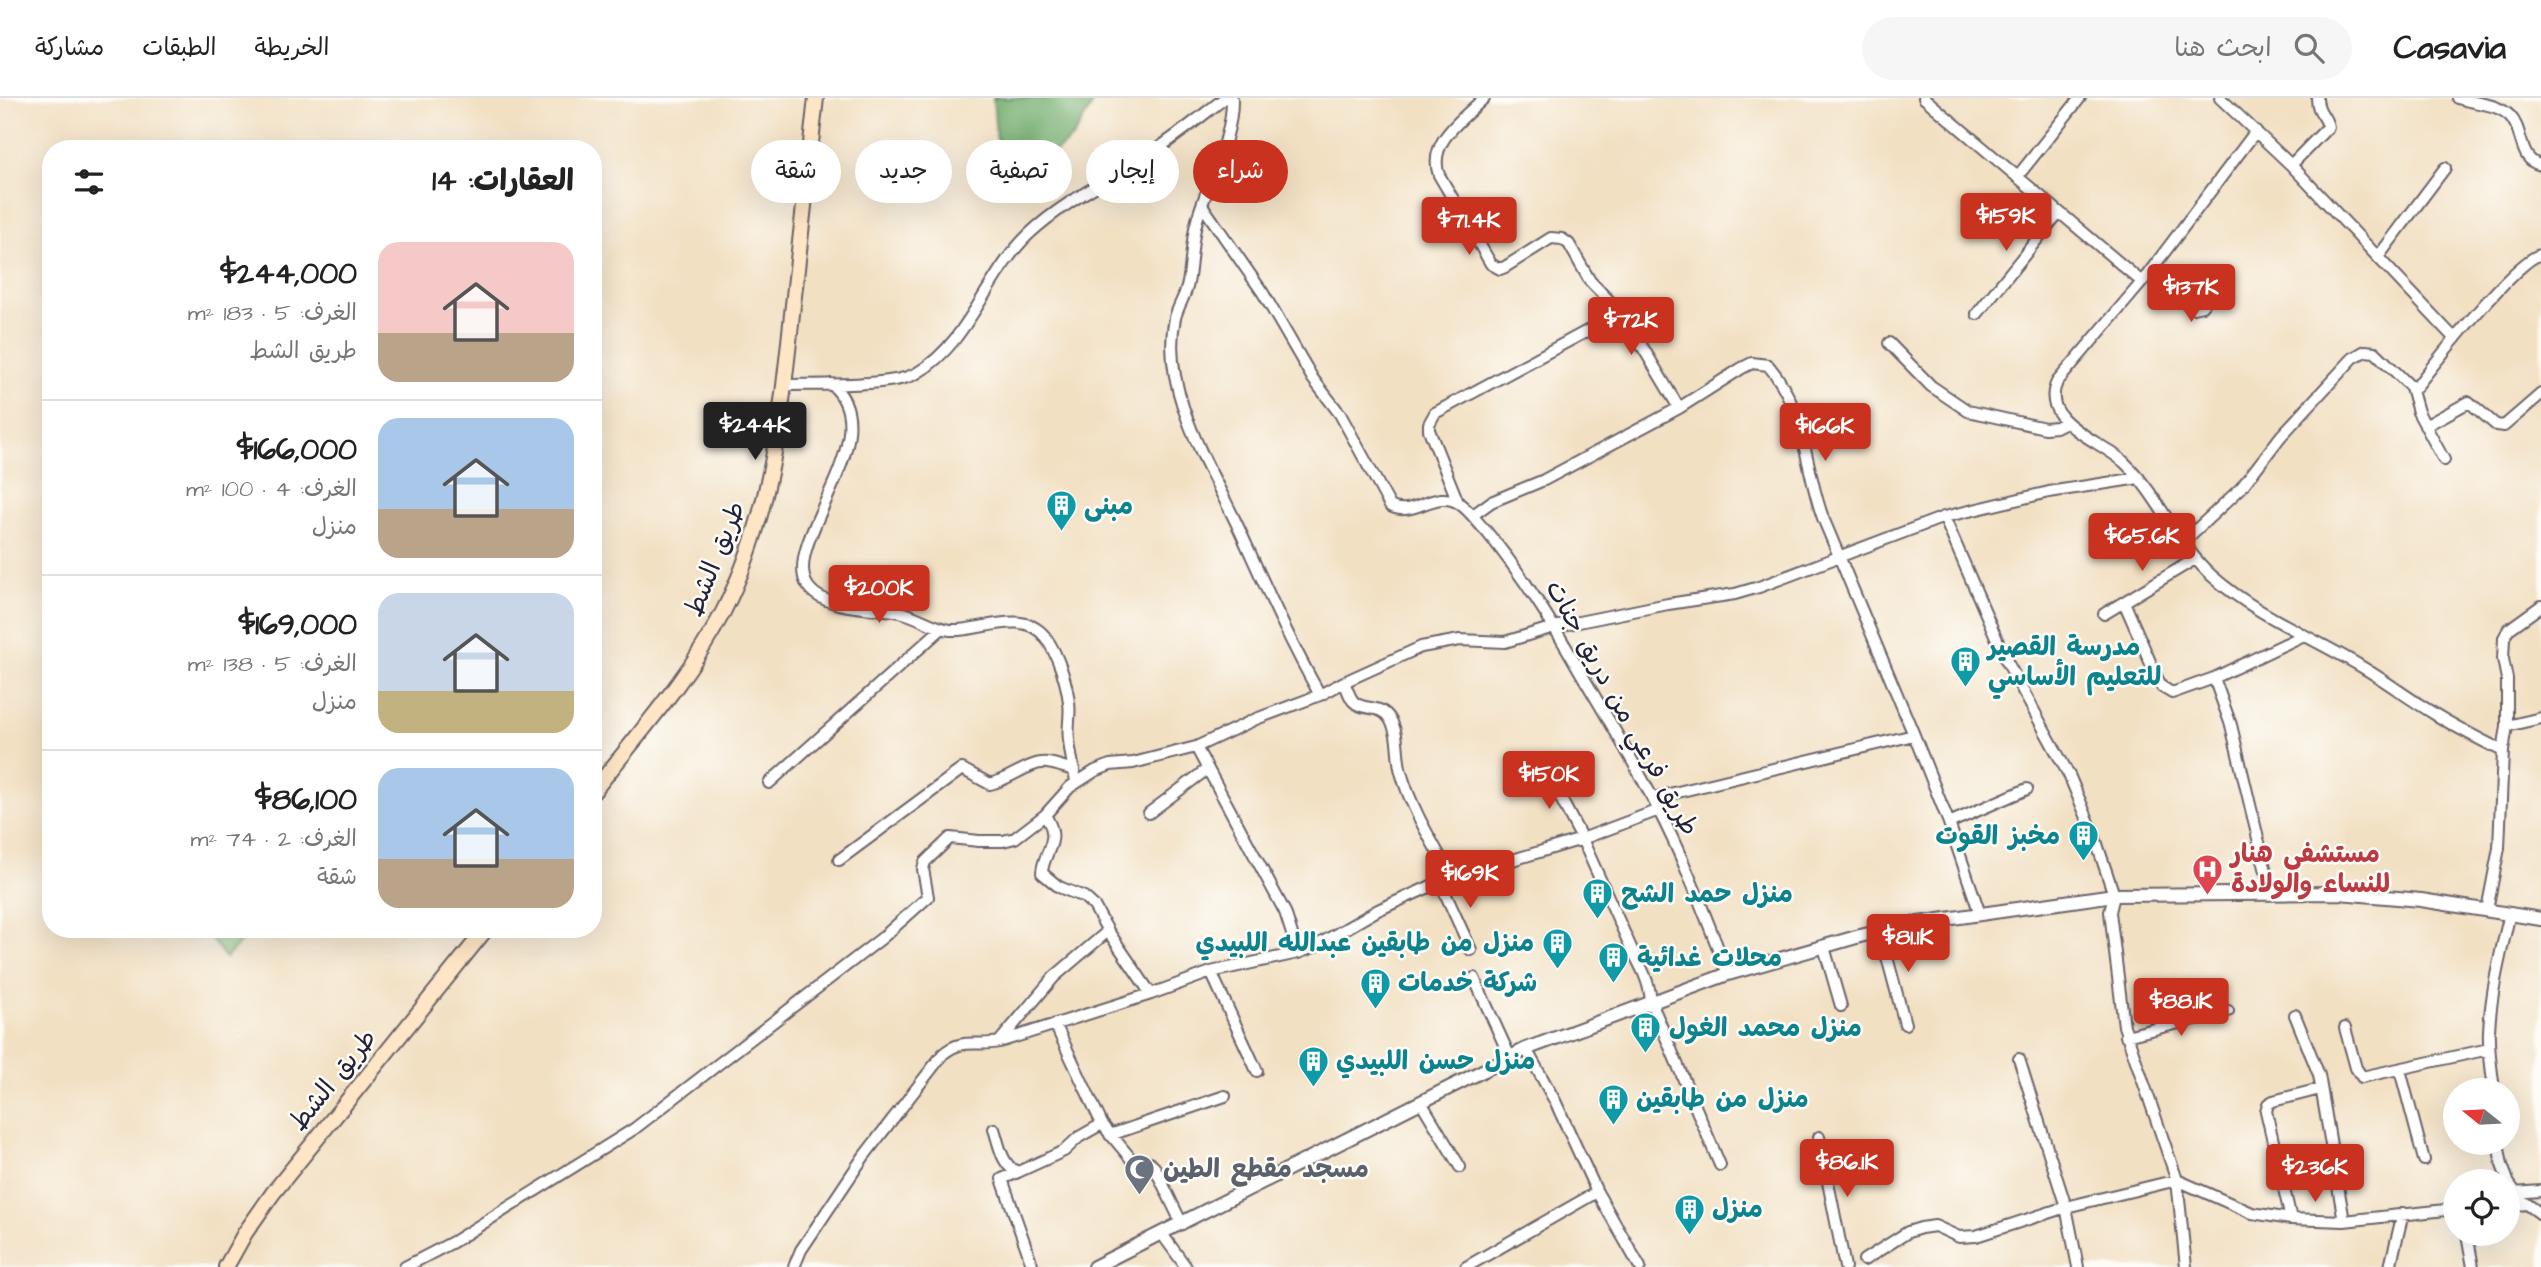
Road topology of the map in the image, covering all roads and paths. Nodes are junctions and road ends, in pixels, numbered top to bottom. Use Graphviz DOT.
graph roads {
  1 [pos="816,98"];
  2 [pos="1225,98"];
  3 [pos="1233,98"];
  4 [pos="1483,98"];
  5 [pos="1924,98"];
  6 [pos="2080,98"];
  7 [pos="2220,98"];
  8 [pos="2317,98"];
  9 [pos="2458,98"];
  10 [pos="2256,131"];
  11 [pos="2291,165"];
  12 [pos="2541,165"];
  13 [pos="2445,168"];
  14 [pos="2017,177"];
  15 [pos="1202,205"];
  16 [pos="2059,212"];
  17 [pos="2541,255"];
  18 [pos="2378,257"];
  19 [pos="2226,275"];
  20 [pos="2146,277"];
  21 [pos="1977,314"];
  22 [pos="1624,316"];
  23 [pos="2455,339"];
  24 [pos="1889,343"];
  25 [pos="831,384"];
  26 [pos="785,385"];
  27 [pos="2411,387"];
  28 [pos="2541,394"];
  29 [pos="1679,408"];
  30 [pos="2066,422"];
  31 [pos="2424,426"];
  32 [pos="2444,460"];
  33 [pos="2139,478"];
  34 [pos="1458,502"];
  35 [pos="1473,515"];
  36 [pos="1944,517"];
  37 [pos="2182,544"];
  38 [pos="1838,557"];
  39 [pos="2195,559"];
  40 [pos="2124,602"];
  41 [pos="2541,606"];
  42 [pos="2104,614"];
  43 [pos="1554,628"];
  44 [pos="941,629"];
  45 [pos="2304,635"];
  46 [pos="2214,677"];
  47 [pos="1344,682"];
  48 [pos="1320,695"];
  49 [pos="2541,718"];
  50 [pos="2507,726"];
  51 [pos="1914,735"];
  52 [pos="1196,747"];
  53 [pos="2503,751"];
  54 [pos="1545,768"];
  55 [pos="1206,770"];
  56 [pos="1075,776"];
  57 [pos="602,781"];
  58 [pos="769,783"];
  59 [pos="2026,789"];
  60 [pos="1653,798"];
  61 [pos="1659,810"];
  62 [pos="1149,813"];
  63 [pos="1045,815"];
  64 [pos="1949,823"];
  65 [pos="1582,839"];
  66 [pos="839,860"];
  67 [pos="1452,878"];
  68 [pos="1440,883"];
  69 [pos="2271,894"];
  70 [pos="2114,895"];
  71 [pos="2487,910"];
  72 [pos="2511,913"];
  73 [pos="1980,914"];
  74 [pos="2541,919"];
  75 [pos="1108,931"];
  76 [pos="1880,931"];
  77 [pos="479,938"];
  78 [pos="1824,947"];
  79 [pos="1471,950"];
  80 [pos="1298,953"];
  81 [pos="1211,972"];
  82 [pos="1728,974"];
  83 [pos="1474,978"];
  84 [pos="1151,994"];
  85 [pos="1651,1002"];
  86 [pos="1841,1006"];
  87 [pos="2228,1011"];
  88 [pos="2295,1015"];
  89 [pos="1055,1024"];
  90 [pos="1905,1024"];
  91 [pos="2346,1028"];
  92 [pos="2126,1036"];
  93 [pos="999,1042"];
  94 [pos="1526,1049"];
  95 [pos="2489,1049"];
  96 [pos="1510,1057"];
  97 [pos="2019,1059"];
  98 [pos="2400,1070"];
  99 [pos="1258,1071"];
  100 [pos="2493,1078"];
  101 [pos="2320,1089"];
  102 [pos="1225,1096"];
  103 [pos="1421,1102"];
  104 [pos="1102,1124"];
  105 [pos="993,1129"];
  106 [pos="1110,1135"];
  107 [pos="1819,1137"];
  108 [pos="2424,1160"];
  109 [pos="1720,1165"];
  110 [pos="1460,1167"];
  111 [pos="1018,1172"];
  112 [pos="2177,1180"];
  113 [pos="2541,1191"];
  114 [pos="1597,1192"];
  115 [pos="2520,1193"];
  116 [pos="2520,1198"];
  117 [pos="2527,1204"];
  118 [pos="2520,1205"];
  119 [pos="2066,1208"];
  120 [pos="2443,1210"];
  121 [pos="2403,1213"];
  122 [pos="2541,1214"];
  123 [pos="2291,1219"];
  124 [pos="2344,1221"];
  125 [pos="1182,1224"];
  126 [pos="1162,1234"];
  127 [pos="2469,1246"];
  128 [pos="1864,1260"];
  129 [pos="226,1267"];
  130 [pos="405,1267"];
  131 [pos="794,1267"];
  132 [pos="1033,1267"];
  133 [pos="1094,1267"];
  134 [pos="1186,1267"];
  135 [pos="1466,1267"];
  136 [pos="1640,1267"];
  137 [pos="1844,1267"];
  138 [pos="2078,1267"];
  139 [pos="2186,1267"];
  140 [pos="2390,1267"];
  141 [pos="2473,1267"];
  1 -- 26 [label="main road, طريق الشط"];
  2 -- 25 [label="street"];
  3 -- 15 [label="street"];
  4 -- 22 [label="street"];
  5 -- 14 [label="street"];
  6 -- 14 [label="street"];
  7 -- 10 [label="street"];
  8 -- 11 [label="street"];
  9 -- 12 [label="street"];
  10 -- 11 [label="street"];
  10 -- 20 [label="street"];
  11 -- 18 [label="street"];
  13 -- 18 [label="street"];
  14 -- 16 [label="street"];
  15 -- 34 [label="street"];
  15 -- 48 [label="street"];
  16 -- 20 [label="street"];
  16 -- 21 [label="street"];
  17 -- 23 [label="street"];
  18 -- 23 [label="street"];
  19 -- 20 [label="street"];
  20 -- 30 [label="street"];
  22 -- 29 [label="street"];
  22 -- 34 [label="street"];
  23 -- 27 [label="street"];
  24 -- 30 [label="street"];
  25 -- 26 [label="street"];
  25 -- 44 [label="street"];
  26 -- 57 [label="main road, طريق الشط"];
  27 -- 31 [label="street"];
  27 -- 37 [label="street"];
  28 -- 31 [label="street"];
  29 -- 35 [label="street"];
  29 -- 38 [label="street"];
  30 -- 33 [label="street"];
  31 -- 32 [label="street"];
  33 -- 36 [label="street"];
  33 -- 37 [label="street"];
  34 -- 35 [label="street, طريق فرعي من دريق جنات"];
  35 -- 43 [label="street, طريق فرعي من دريق جنات"];
  36 -- 38 [label="street"];
  36 -- 70 [label="street"];
  37 -- 39 [label="street"];
  38 -- 43 [label="street"];
  38 -- 51 [label="street"];
  39 -- 40 [label="street"];
  39 -- 45 [label="street"];
  40 -- 42 [label="street"];
  40 -- 46 [label="street"];
  41 -- 50 [label="street"];
  43 -- 47 [label="street"];
  43 -- 60 [label="street, طريق فرعي من دريق جنات"];
  44 -- 56 [label="street"];
  44 -- 58 [label="street"];
  45 -- 46 [label="street"];
  45 -- 53 [label="street"];
  46 -- 69 [label="street"];
  47 -- 48 [label="street"];
  47 -- 67 [label="street"];
  48 -- 52 [label="street"];
  49 -- 50 [label="street"];
  50 -- 53 [label="street"];
  51 -- 60 [label="street"];
  51 -- 64 [label="street"];
  52 -- 55 [label="street"];
  52 -- 56 [label="street"];
  53 -- 71 [label="street"];
  54 -- 65 [label="street"];
  55 -- 62 [label="street"];
  55 -- 80 [label="street"];
  56 -- 63 [label="street"];
  56 -- 66 [label="street"];
  59 -- 64 [label="street"];
  60 -- 61 [label="street, طريق فرعي من دريق جنات"];
  61 -- 65 [label="street"];
  61 -- 82 [label="street, طريق فرعي من دريق جنات"];
  63 -- 75 [label="street"];
  63 -- 130 [label="street"];
  64 -- 73 [label="street"];
  65 -- 67 [label="street"];
  65 -- 85 [label="street"];
  67 -- 68 [label="street"];
  68 -- 79 [label="street"];
  68 -- 80 [label="street"];
  69 -- 70 [label="street"];
  69 -- 71 [label="street"];
  70 -- 73 [label="street"];
  70 -- 92 [label="street"];
  71 -- 72 [label="street"];
  72 -- 74 [label="street"];
  72 -- 95 [label="street"];
  73 -- 76 [label="street"];
  75 -- 84 [label="street"];
  75 -- 93 [label="street"];
  76 -- 78 [label="street"];
  76 -- 90 [label="street"];
  77 -- 129 [label="main road, طريق الشط"];
  78 -- 82 [label="street"];
  78 -- 86 [label="street"];
  80 -- 81 [label="street"];
  81 -- 84 [label="street"];
  81 -- 99 [label="street"];
  82 -- 85 [label="street"];
  83 -- 96 [label="street"];
  84 -- 89 [label="street"];
  85 -- 94 [label="street"];
  85 -- 109 [label="street"];
  87 -- 92 [label="street"];
  88 -- 101 [label="street"];
  89 -- 93 [label="street"];
  89 -- 104 [label="street"];
  91 -- 98 [label="street"];
  92 -- 112 [label="street"];
  93 -- 131 [label="street"];
  94 -- 96 [label="street"];
  94 -- 114 [label="street"];
  95 -- 98 [label="street"];
  95 -- 100 [label="street"];
  96 -- 103 [label="street"];
  97 -- 119 [label="street"];
  98 -- 108 [label="street"];
  101 -- 123 [label="street"];
  101 -- 124 [label="street"];
  102 -- 106 [label="street"];
  103 -- 110 [label="street"];
  103 -- 125 [label="street"];
  104 -- 106 [label="street"];
  104 -- 111 [label="street"];
  105 -- 111 [label="street"];
  106 -- 125 [label="street"];
  107 -- 137 [label="street"];
  111 -- 132 [label="street"];
  112 -- 119 [label="street"];
  112 -- 123 [label="street"];
  112 -- 139 [label="street"];
  113 -- 115 [label="street"];
  114 -- 135 [label="street"];
  114 -- 136 [label="street"];
  116 -- 117 [label="street"];
  117 -- 118 [label="street"];
  117 -- 122 [label="street"];
  119 -- 128 [label="street"];
  119 -- 138 [label="street"];
  120 -- 121 [label="street"];
  121 -- 124 [label="street"];
  121 -- 140 [label="street"];
  123 -- 124 [label="street"];
  125 -- 126 [label="street"];
  126 -- 133 [label="street"];
  126 -- 134 [label="street"];
  127 -- 141 [label="street"];
}
